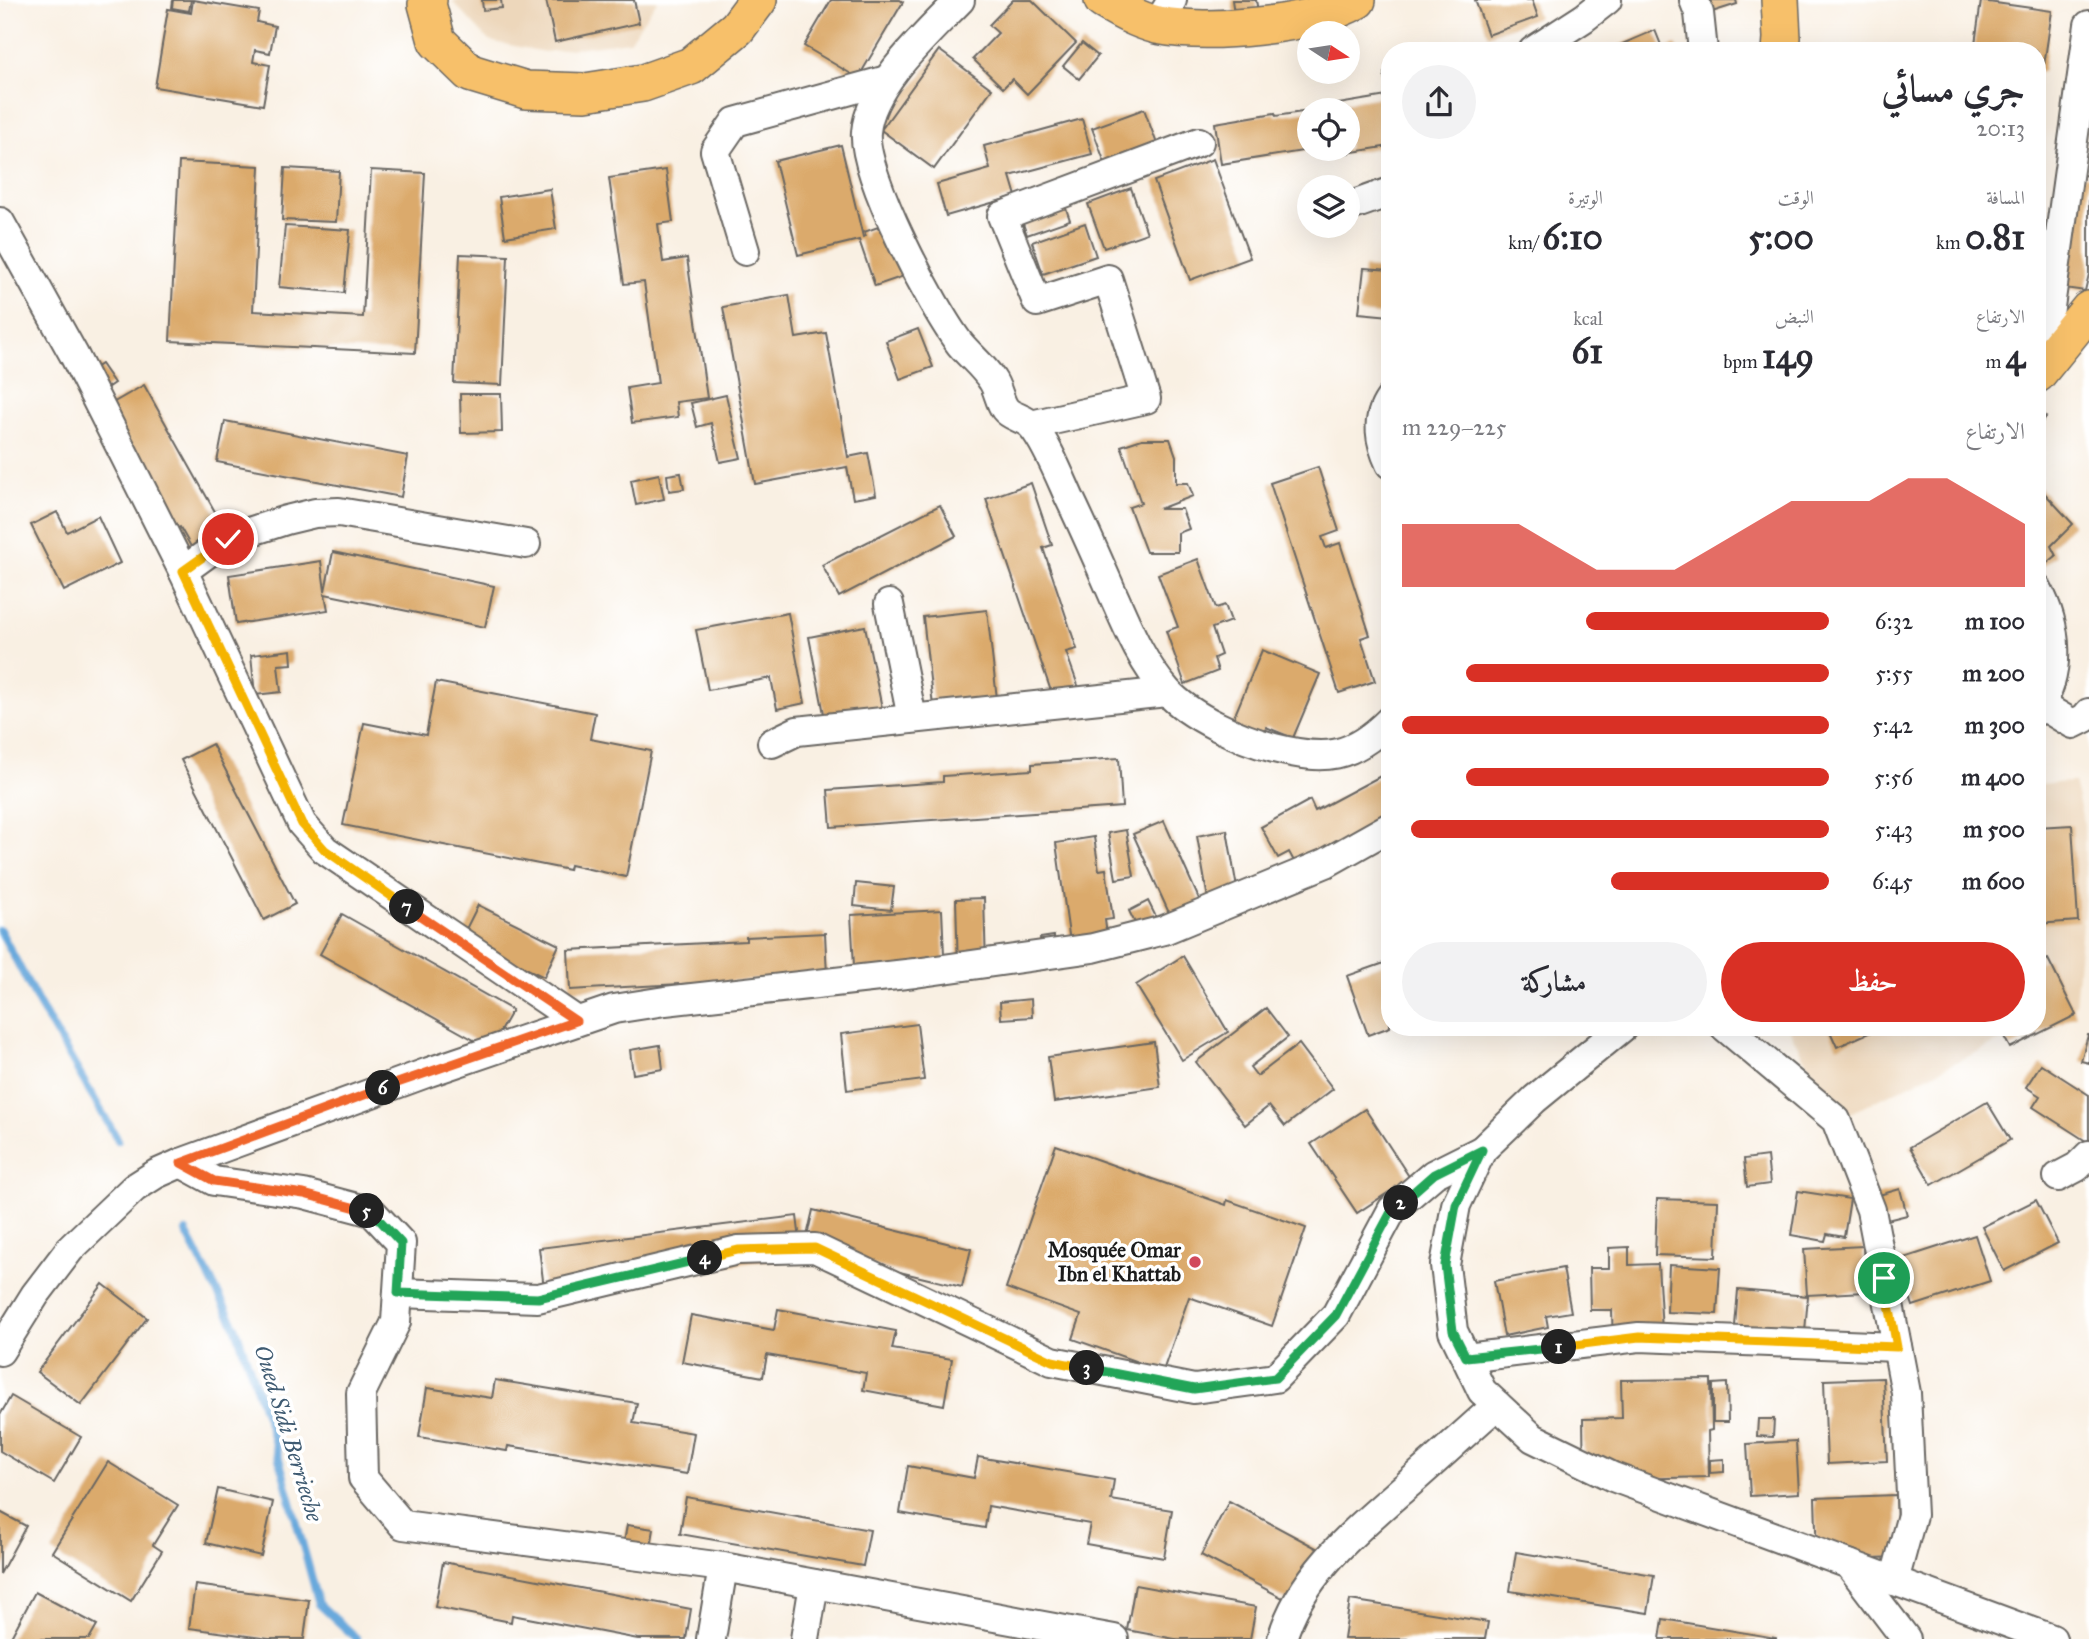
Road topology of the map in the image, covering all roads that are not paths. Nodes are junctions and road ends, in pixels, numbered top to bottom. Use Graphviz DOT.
graph roads {
  1 [pos="758,0"];
  2 [pos="960,0"];
  3 [pos="1103,0"];
  4 [pos="1357,0"];
  5 [pos="1607,0"];
  6 [pos="1694,0"];
  7 [pos="1780,0"];
  8 [pos="425,1"];
  9 [pos="1164,12"];
  10 [pos="2089,24"];
  11 [pos="1546,42"];
  12 [pos="1702,42"];
  13 [pos="1782,42"];
  14 [pos="887,80"];
  15 [pos="1199,142"];
  16 [pos="1381,194"];
  17 [pos="1360,202"];
  18 [pos="0,222"];
  19 [pos="745,251"];
  20 [pos="2089,310"];
  21 [pos="2046,324"];
  22 [pos="2046,364"];
  23 [pos="1031,425"];
  24 [pos="526,544"];
  25 [pos="183,571"];
  26 [pos="889,604"];
  27 [pos="2046,613"];
  28 [pos="1167,692"];
  29 [pos="2046,692"];
  30 [pos="2046,711"];
  31 [pos="2089,713"];
  32 [pos="912,718"];
  33 [pos="1381,728"];
  34 [pos="772,743"];
  35 [pos="1381,832"];
  36 [pos="576,1021"];
  37 [pos="1612,1036"];
  38 [pos="1736,1036"];
  39 [pos="1482,1150"];
  40 [pos="2089,1155"];
  41 [pos="181,1163"];
  42 [pos="2058,1177"];
  43 [pos="398,1293"];
  44 [pos="1897,1347"];
  45 [pos="0,1351"];
  46 [pos="1466,1357"];
  47 [pos="1497,1405"];
  48 [pos="1849,1564"];
  49 [pos="723,1567"];
  50 [pos="1894,1581"];
  51 [pos="814,1584"];
  52 [pos="1018,1630"];
  53 [pos="711,1639"];
  54 [pos="805,1639"];
  55 [pos="1114,1639"];
  56 [pos="1282,1639"];
  57 [pos="1906,1639"];
  58 [pos="2052,1639"];
  1 -- 8 [label="main road"];
  2 -- 14 [label="street"];
  3 -- 9 [label="main road"];
  4 -- 9 [label="main road"];
  5 -- 11 [label="street"];
  6 -- 12 [label="street"];
  7 -- 13 [label="main road"];
  10 -- 21 [label="street"];
  14 -- 19 [label="street"];
  14 -- 23 [label="street"];
  15 -- 23 [label="street"];
  16 -- 17 [label="street"];
  18 -- 25 [label="street"];
  20 -- 22 [label="main road"];
  23 -- 28 [label="street"];
  24 -- 25 [label="street"];
  25 -- 36 [label="street"];
  26 -- 32 [label="street"];
  27 -- 29 [label="street"];
  28 -- 32 [label="street"];
  28 -- 33 [label="street"];
  30 -- 31 [label="street"];
  32 -- 34 [label="street"];
  35 -- 36 [label="street"];
  36 -- 41 [label="street"];
  37 -- 39 [label="street"];
  38 -- 44 [label="street"];
  39 -- 43 [label="street"];
  39 -- 46 [label="street"];
  40 -- 42 [label="street"];
  41 -- 43 [label="street"];
  41 -- 45 [label="street"];
  43 -- 49 [label="street"];
  44 -- 46 [label="street"];
  44 -- 50 [label="street"];
  46 -- 47 [label="street"];
  47 -- 48 [label="street"];
  47 -- 56 [label="street"];
  48 -- 50 [label="street"];
  48 -- 57 [label="street"];
  49 -- 51 [label="street"];
  49 -- 53 [label="street"];
  50 -- 58 [label="street"];
  51 -- 52 [label="street"];
  51 -- 54 [label="street"];
  52 -- 55 [label="street"];
}
